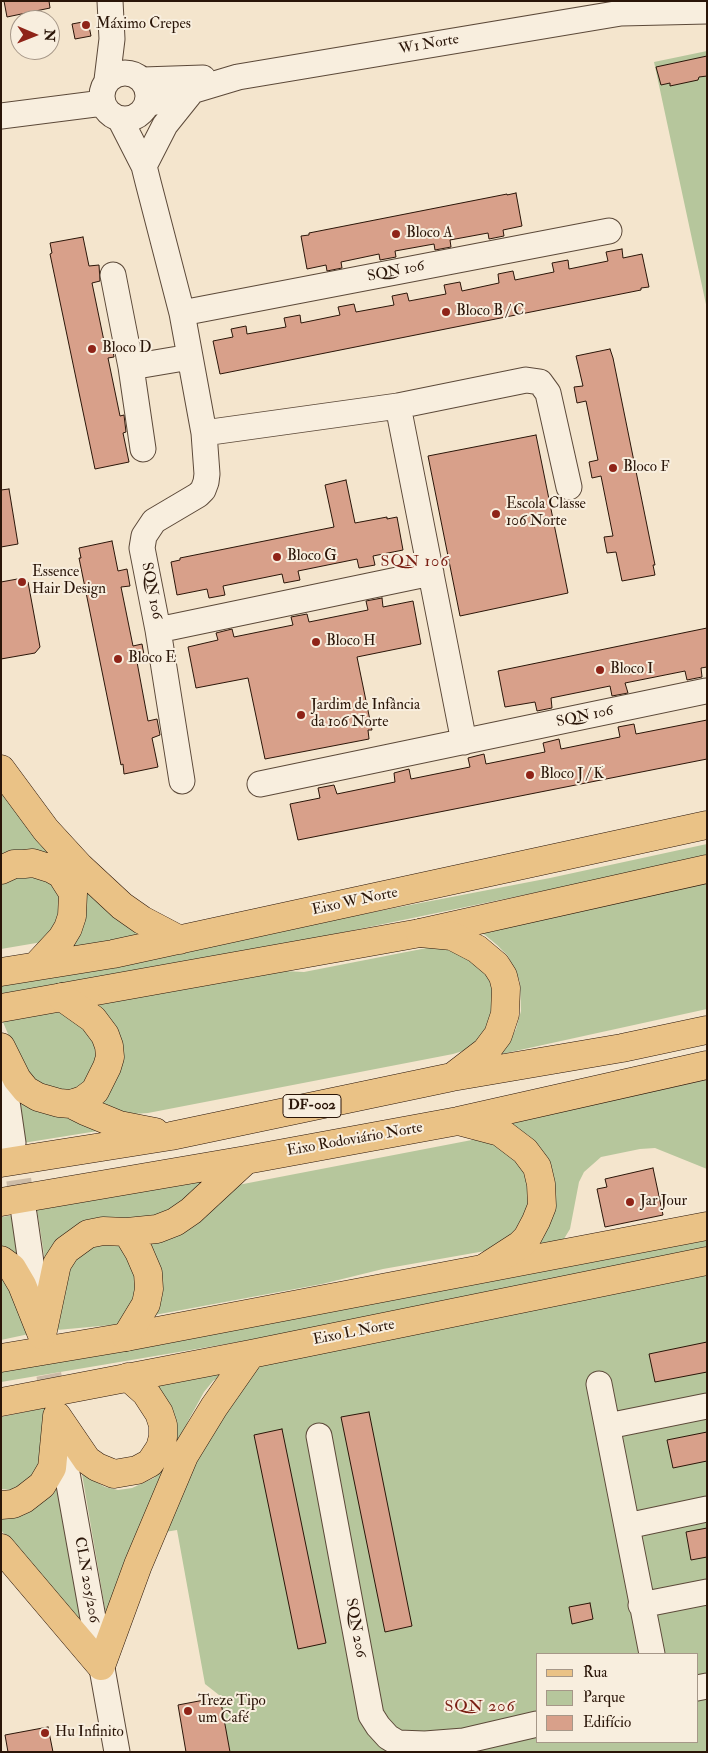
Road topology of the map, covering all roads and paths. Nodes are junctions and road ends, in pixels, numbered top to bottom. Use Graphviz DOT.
graph roads {
  1 [pos="110,1"];
  2 [pos="645,1"];
  3 [pos="707,11"];
  4 [pos="621,12"];
  5 [pos="137,76"];
  6 [pos="238,77"];
  7 [pos="193,90"];
  8 [pos="108,91"];
  9 [pos="1,104"];
  10 [pos="1,116"];
  11 [pos="131,141"];
  12 [pos="144,166"];
  13 [pos="609,231"];
  14 [pos="113,275"];
  15 [pos="182,313"];
  16 [pos="190,357"];
  17 [pos="131,367"];
  18 [pos="398,406"];
  19 [pos="204,434"];
  20 [pos="143,449"];
  21 [pos="569,488"];
  22 [pos="431,573"];
  23 [pos="158,630"];
  24 [pos="706,691"];
  25 [pos="464,742"];
  26 [pos="1,769"];
  27 [pos="182,781"];
  28 [pos="260,784"];
  29 [pos="707,825"];
  30 [pos="707,869"];
  31 [pos="1,870"];
  32 [pos="420,933"];
  33 [pos="180,940"];
  34 [pos="36,966"];
  35 [pos="1,972"];
  36 [pos="62,997"];
  37 [pos="1,1008"];
  38 [pos="707,1030"];
  39 [pos="1,1047"];
  40 [pos="1,1060"];
  41 [pos="707,1065"];
  42 [pos="452,1077"];
  43 [pos="71,1104"];
  44 [pos="458,1121"];
  45 [pos="171,1136"];
  46 [pos="7,1153"];
  47 [pos="246,1160"];
  48 [pos="13,1208"];
  49 [pos="707,1226"];
  50 [pos="127,1232"];
  51 [pos="1,1260"];
  52 [pos="707,1262"];
  53 [pos="486,1267"];
  54 [pos="42,1337"];
  55 [pos="126,1337"];
  56 [pos="251,1354"];
  57 [pos="1,1358"];
  58 [pos="128,1377"];
  59 [pos="599,1384"];
  60 [pos="3,1403"];
  61 [pos="707,1406"];
  62 [pos="56,1412"];
  63 [pos="608,1426"];
  64 [pos="319,1436"];
  65 [pos="1,1505"];
  66 [pos="707,1509"];
  67 [pos="627,1526"];
  68 [pos="1,1548"];
  69 [pos="707,1592"];
  70 [pos="641,1604"];
  71 [pos="652,1653"];
  72 [pos="101,1666"];
  73 [pos="536,1724"];
  74 [pos="462,1746"];
  75 [pos="117,1752"];
  1 -- 8 [label="street"];
  2 -- 4 [label="street, W1 Norte"];
  3 -- 4 [label="street, W1 Norte"];
  4 -- 6 [label="street, W1 Norte"];
  5 -- 6 [label="street, W1 Norte"];
  5 -- 8 [label="street"];
  5 -- 8 [label="street, W1 Norte"];
  5 -- 8 [label="street"];
  6 -- 7 [label="street, W1 Norte"];
  7 -- 8 [label="street, W1 Norte"];
  7 -- 12 [label="street"];
  8 -- 9 [label="street, W1 Norte"];
  8 -- 10 [label="street, W1 Norte"];
  8 -- 11 [label="street, SQN 106"];
  8 -- 11 [label="street"];
  8 -- 12 [label="street, SQN 106"];
  11 -- 12 [label="street, SQN 106"];
  12 -- 15 [label="street, SQN 106"];
  13 -- 15 [label="street, SQN 106"];
  14 -- 17 [label="street"];
  15 -- 16 [label="street, SQN 106"];
  16 -- 17 [label="street"];
  16 -- 19 [label="street, SQN 106"];
  17 -- 20 [label="street"];
  18 -- 19 [label="street"];
  18 -- 21 [label="street"];
  18 -- 22 [label="street"];
  19 -- 23 [label="street, SQN 106"];
  22 -- 23 [label="street, SQN 106"];
  22 -- 25 [label="street"];
  23 -- 27 [label="street, SQN 106"];
  24 -- 25 [label="street, SQN 106"];
  25 -- 28 [label="street, SQN 106"];
  26 -- 33 [label="main road"];
  29 -- 33 [label="main road, Eixo W Norte"];
  30 -- 32 [label="main road"];
  31 -- 34 [label="main road"];
  32 -- 36 [label="main road"];
  32 -- 42 [label="main road"];
  33 -- 34 [label="main road, Eixo W Norte"];
  34 -- 35 [label="main road, Eixo W Norte"];
  36 -- 37 [label="main road"];
  36 -- 43 [label="main road"];
  38 -- 42 [label="main road, DF-002"];
  39 -- 43 [label="main road"];
  40 -- 46 [label="street"];
  41 -- 44 [label="main road, Eixo Rodoviário Norte"];
  42 -- 45 [label="main road, DF-002"];
  43 -- 45 [label="main road"];
  44 -- 47 [label="main road, Eixo Rodoviário Norte"];
  44 -- 53 [label="main road"];
  45 -- 46 [label="main road, DF-002"];
  47 -- 48 [label="main road, Eixo Rodoviário Norte"];
  47 -- 50 [label="main road"];
  48 -- 54 [label="street"];
  49 -- 53 [label="main road"];
  50 -- 54 [label="main road"];
  50 -- 55 [label="main road"];
  51 -- 54 [label="main road"];
  52 -- 56 [label="main road, Eixo L Norte"];
  53 -- 55 [label="main road"];
  55 -- 57 [label="main road"];
  56 -- 58 [label="main road, Eixo L Norte"];
  56 -- 72 [label="main road"];
  58 -- 60 [label="main road, Eixo L Norte"];
  58 -- 62 [label="main road"];
  59 -- 63 [label="street"];
  61 -- 63 [label="street"];
  62 -- 65 [label="main road"];
  62 -- 72 [label="street, CLN 205/206"];
  63 -- 67 [label="street"];
  64 -- 74 [label="street, SQN 206"];
  66 -- 67 [label="street"];
  67 -- 70 [label="street"];
  68 -- 72 [label="main road"];
  69 -- 70 [label="street"];
  70 -- 71 [label="street"];
  72 -- 75 [label="street, CLN 205/206"];
  73 -- 74 [label="street, SQN 206"];
}
